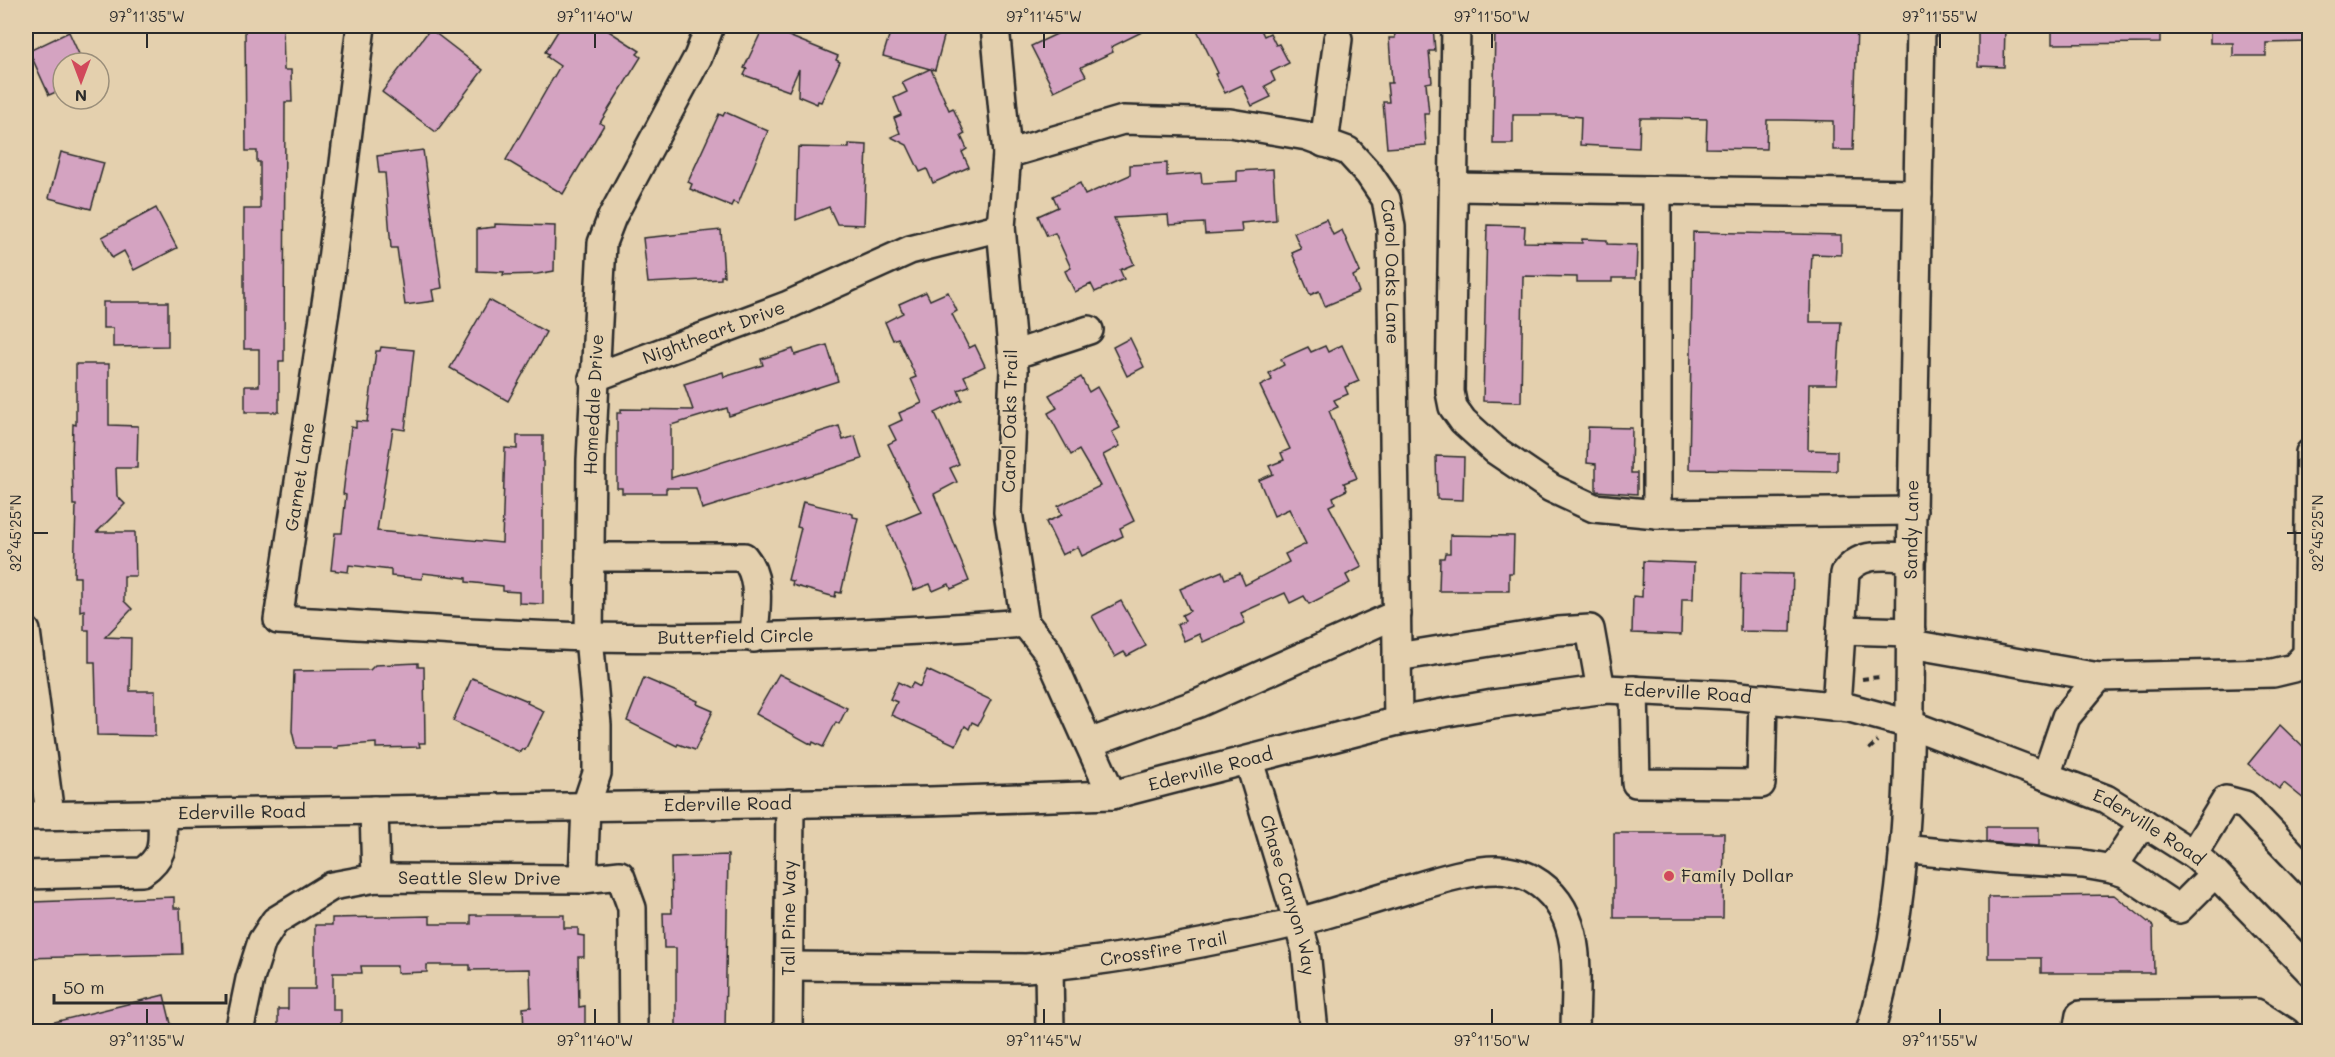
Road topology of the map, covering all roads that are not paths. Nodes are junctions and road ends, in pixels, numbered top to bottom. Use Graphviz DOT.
graph roads {
  1 [pos="361,26"];
  2 [pos="710,26"];
  3 [pos="995,26"];
  4 [pos="1456,26"];
  5 [pos="1921,26"];
  6 [pos="1338,39"];
  7 [pos="1324,142"];
  8 [pos="1007,154"];
  9 [pos="1454,187"];
  10 [pos="1657,190"];
  11 [pos="1918,194"];
  12 [pos="1001,227"];
  13 [pos="1089,330"];
  14 [pos="1013,355"];
  15 [pos="593,378"];
  16 [pos="2310,453"];
  17 [pos="1912,511"];
  18 [pos="1657,514"];
  19 [pos="590,557"];
  20 [pos="1912,557"];
  21 [pos="1397,614"];
  22 [pos="1025,623"];
  23 [pos="1841,630"];
  24 [pos="26,631"];
  25 [pos="589,637"];
  26 [pos="754,638"];
  27 [pos="1911,638"];
  28 [pos="1397,657"];
  29 [pos="2099,677"];
  30 [pos="1601,690"];
  31 [pos="1634,690"];
  32 [pos="1763,698"];
  33 [pos="1836,707"];
  34 [pos="1398,721"];
  35 [pos="1909,724"];
  36 [pos="1089,743"];
  37 [pos="1249,761"];
  38 [pos="2046,776"];
  39 [pos="1112,795"];
  40 [pos="790,803"];
  41 [pos="586,806"];
  42 [pos="374,810"];
  43 [pos="162,813"];
  44 [pos="38,816"];
  45 [pos="2143,822"];
  46 [pos="1903,849"];
  47 [pos="2193,854"];
  48 [pos="2112,869"];
  49 [pos="2215,873"];
  50 [pos="2310,873"];
  51 [pos="26,875"];
  52 [pos="376,878"];
  53 [pos="583,879"];
  54 [pos="1299,921"];
  55 [pos="789,966"];
  56 [pos="1049,966"];
  57 [pos="2310,971"];
  58 [pos="238,1032"];
  59 [pos="633,1032"];
  60 [pos="788,1032"];
  61 [pos="1050,1032"];
  62 [pos="1314,1032"];
  63 [pos="1575,1032"];
  64 [pos="1870,1032"];
  65 [pos="2077,1032"];
  66 [pos="2286,1032"];
  1 -- 25 [label="street, Garnet Lane"];
  2 -- 15 [label="street, Homedale Drive"];
  3 -- 8 [label="street, Carol Oaks Trail"];
  4 -- 9 [label="street"];
  5 -- 11 [label="street, Sandy Lane"];
  6 -- 7 [label="street"];
  7 -- 8 [label="street, Carol Oaks Lane"];
  7 -- 21 [label="street, Carol Oaks Lane"];
  8 -- 12 [label="street, Carol Oaks Trail"];
  9 -- 10 [label="street"];
  9 -- 18 [label="street"];
  10 -- 11 [label="street"];
  10 -- 18 [label="street"];
  11 -- 17 [label="street, Sandy Lane"];
  12 -- 14 [label="street, Carol Oaks Trail"];
  12 -- 15 [label="street, Nightheart Drive"];
  13 -- 14 [label="street"];
  14 -- 22 [label="street, Carol Oaks Trail"];
  15 -- 19 [label="street, Homedale Drive"];
  16 -- 29 [label="street"];
  17 -- 18 [label="street"];
  17 -- 20 [label="street, Sandy Lane"];
  19 -- 25 [label="street, Homedale Drive"];
  19 -- 26 [label="street"];
  20 -- 23 [label="street"];
  20 -- 27 [label="street, Sandy Lane"];
  21 -- 28 [label="street, Carol Oaks Lane"];
  21 -- 36 [label="street"];
  22 -- 26 [label="street, Butterfield Circle"];
  22 -- 36 [label="street, Carol Oaks Trail"];
  23 -- 27 [label="street"];
  23 -- 33 [label="street"];
  24 -- 44 [label="street"];
  25 -- 26 [label="street, Butterfield Circle"];
  25 -- 41 [label="street, Homedale Drive"];
  27 -- 29 [label="street"];
  27 -- 35 [label="street, Sandy Lane"];
  28 -- 30 [label="street"];
  28 -- 34 [label="street, Carol Oaks Lane"];
  29 -- 38 [label="street"];
  30 -- 31 [label="street, Ederville Road"];
  30 -- 34 [label="street, Ederville Road"];
  31 -- 32 [label="street, Ederville Road"];
  31 -- 32 [label="street"];
  32 -- 33 [label="street, Ederville Road"];
  33 -- 35 [label="street, Ederville Road"];
  34 -- 37 [label="street, Ederville Road"];
  35 -- 38 [label="street, Ederville Road"];
  35 -- 46 [label="street, Sandy Lane"];
  36 -- 39 [label="street, Carol Oaks Trail"];
  37 -- 39 [label="street, Ederville Road"];
  37 -- 54 [label="street, Chase Canyon Way"];
  38 -- 45 [label="street, Ederville Road"];
  39 -- 40 [label="street, Ederville Road"];
  40 -- 41 [label="street, Ederville Road"];
  40 -- 55 [label="street, Tall Pine Way"];
  41 -- 42 [label="street, Ederville Road"];
  41 -- 53 [label="street, Seattle Slew Drive"];
  42 -- 43 [label="street, Ederville Road"];
  42 -- 52 [label="street, Seattle Slew Drive"];
  43 -- 44 [label="street, Ederville Road"];
  43 -- 51 [label="street"];
  45 -- 47 [label="street, Ederville Road"];
  45 -- 48 [label="street"];
  46 -- 48 [label="street"];
  46 -- 64 [label="street, Sandy Lane"];
  47 -- 49 [label="street, Ederville Road"];
  47 -- 50 [label="street"];
  48 -- 49 [label="street"];
  49 -- 57 [label="street, Ederville Road"];
  52 -- 53 [label="street, Seattle Slew Drive"];
  52 -- 58 [label="street, Seattle Slew Drive"];
  53 -- 59 [label="street, Seattle Slew Drive"];
  54 -- 56 [label="street, Crossfire Trail"];
  54 -- 62 [label="street, Chase Canyon Way"];
  54 -- 63 [label="street, Crossfire Trail"];
  55 -- 56 [label="street, Crossfire Trail"];
  55 -- 60 [label="street, Tall Pine Way"];
  56 -- 61 [label="street"];
  65 -- 66 [label="street"];
}
